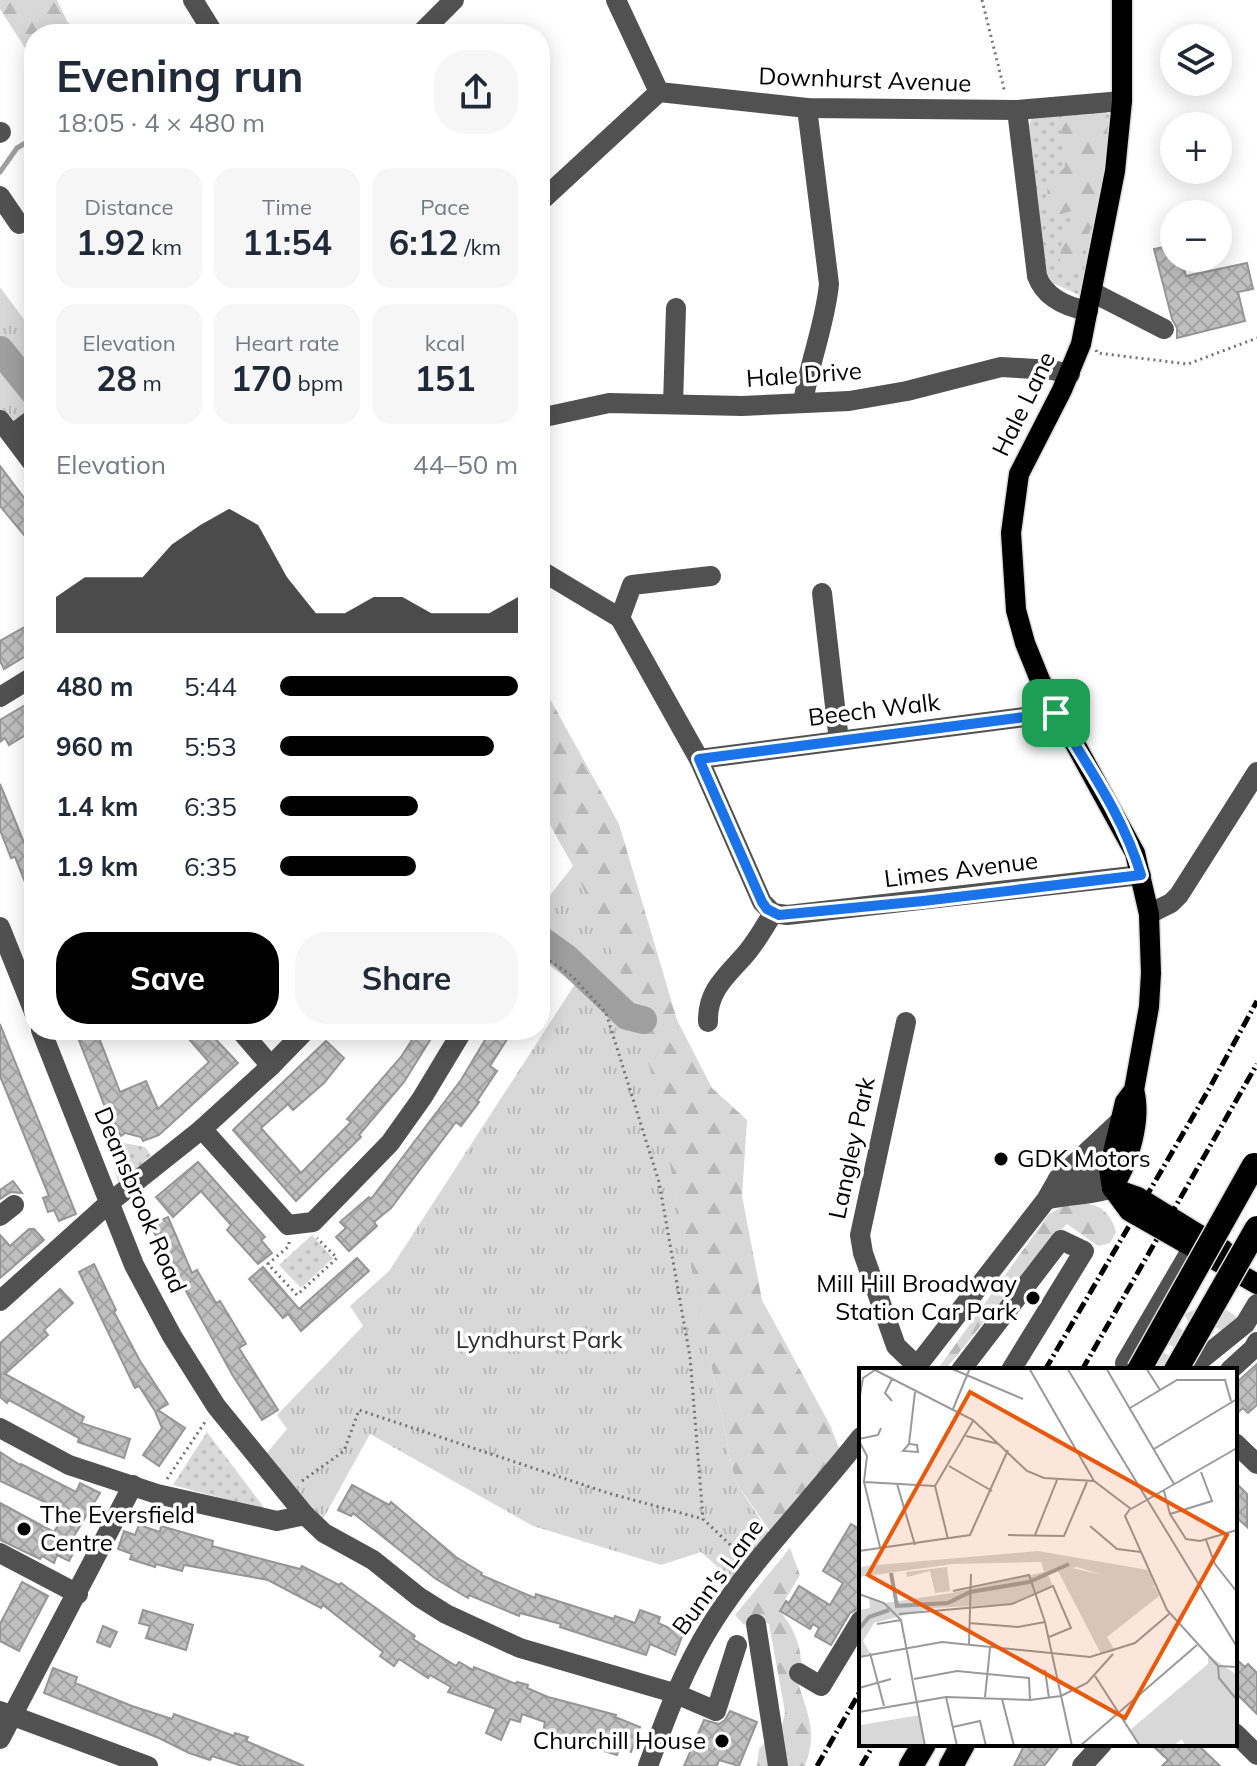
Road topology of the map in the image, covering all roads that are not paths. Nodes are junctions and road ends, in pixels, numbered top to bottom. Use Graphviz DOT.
graph roads {
  1 [pos="193,0"];
  2 [pos="454,0"];
  3 [pos="616,0"];
  4 [pos="1122,0"];
  5 [pos="208,24"];
  6 [pos="430,24"];
  7 [pos="659,92"];
  8 [pos="1122,101"];
  9 [pos="807,108"];
  10 [pos="1013,110"];
  11 [pos="550,193"];
  12 [pos="0,196"];
  13 [pos="19,224"];
  14 [pos="1090,302"];
  15 [pos="676,308"];
  16 [pos="1164,329"];
  17 [pos="1070,374"];
  18 [pos="803,403"];
  19 [pos="673,404"];
  20 [pos="550,416"];
  21 [pos="6,427"];
  22 [pos="24,451"];
  23 [pos="550,576"];
  24 [pos="711,576"];
  25 [pos="822,593"];
  26 [pos="620,618"];
  27 [pos="24,681"];
  28 [pos="1,692"];
  29 [pos="1056,713"];
  30 [pos="839,741"];
  31 [pos="699,759"];
  32 [pos="1257,772"];
  33 [pos="1141,875"];
  34 [pos="780,914"];
  35 [pos="1149,914"];
  36 [pos="0,927"];
  37 [pos="24,987"];
  38 [pos="708,1022"];
  39 [pos="906,1022"];
  40 [pos="45,1040"];
  41 [pos="249,1040"];
  42 [pos="296,1040"];
  43 [pos="457,1040"];
  44 [pos="271,1066"];
  45 [pos="1134,1090"];
  46 [pos="1121,1120"];
  47 [pos="202,1129"];
  48 [pos="1255,1162"];
  49 [pos="1058,1179"];
  50 [pos="1112,1188"];
  51 [pos="1046,1200"];
  52 [pos="109,1203"];
  53 [pos="1257,1228"];
  54 [pos="1196,1242"];
  55 [pos="1216,1262"];
  56 [pos="1182,1268"];
  57 [pos="1257,1270"];
  58 [pos="1257,1284"];
  59 [pos="0,1301"];
  60 [pos="1257,1304"];
  61 [pos="1256,1346"];
  62 [pos="1132,1366"];
  63 [pos="915,1368"];
  64 [pos="963,1368"];
  65 [pos="1012,1368"];
  66 [pos="1177,1368"];
  67 [pos="1190,1368"];
  68 [pos="1232,1368"];
  69 [pos="0,1428"];
  70 [pos="859,1439"];
  71 [pos="133,1485"];
  72 [pos="305,1515"];
  73 [pos="0,1553"];
  74 [pos="78,1594"];
  75 [pos="859,1623"];
  76 [pos="756,1624"];
  77 [pos="737,1645"];
  78 [pos="799,1673"];
  79 [pos="674,1693"];
  80 [pos="7,1714"];
  81 [pos="1237,1735"];
  82 [pos="0,1739"];
  83 [pos="923,1746"];
  84 [pos="962,1746"];
  85 [pos="1100,1746"];
  86 [pos="1257,1755"];
  87 [pos="148,1766"];
  88 [pos="648,1766"];
  89 [pos="778,1766"];
  90 [pos="911,1766"];
  91 [pos="951,1766"];
  92 [pos="1082,1766"];
  1 -- 5 [label="street"];
  2 -- 6 [label="street"];
  3 -- 7 [label="street"];
  4 -- 8 [label="main road, Hale Lane"];
  7 -- 9 [label="street, Downhurst Avenue"];
  7 -- 11 [label="street"];
  8 -- 10 [label="street, Downhurst Avenue"];
  8 -- 14 [label="main road, Hale Lane"];
  9 -- 10 [label="street, Downhurst Avenue"];
  9 -- 18 [label="street"];
  10 -- 14 [label="street"];
  12 -- 13 [label="street"];
  14 -- 16 [label="street"];
  14 -- 17 [label="main road, Hale Lane"];
  15 -- 19 [label="street"];
  17 -- 18 [label="street, Hale Drive"];
  17 -- 29 [label="main road, Hale Lane"];
  18 -- 19 [label="street, Hale Drive"];
  19 -- 20 [label="street, Hale Drive"];
  21 -- 22 [label="street"];
  23 -- 26 [label="street"];
  24 -- 26 [label="street"];
  25 -- 30 [label="street"];
  26 -- 31 [label="street"];
  27 -- 28 [label="street"];
  29 -- 30 [label="street, Beech Walk"];
  29 -- 33 [label="main road, Hale Lane"];
  30 -- 31 [label="street, Beech Walk"];
  31 -- 34 [label="street"];
  32 -- 35 [label="street"];
  33 -- 34 [label="street, Limes Avenue"];
  33 -- 35 [label="main road, Hale Lane"];
  34 -- 38 [label="street"];
  35 -- 45 [label="main road, Hale Lane"];
  36 -- 37 [label="street"];
  39 -- 63 [label="street, Langley Park"];
  40 -- 52 [label="street, Deansbrook Road"];
  41 -- 44 [label="street"];
  42 -- 44 [label="street"];
  43 -- 47 [label="street"];
  44 -- 47 [label="street"];
  45 -- 46 [label="main road, Hale Lane"];
  45 -- 50 [label="main road, Hale Lane"];
  46 -- 49 [label="street"];
  46 -- 50 [label="main road, Hale Lane"];
  47 -- 52 [label="street"];
  48 -- 62 [label="highway, bridge"];
  49 -- 50 [label="street"];
  49 -- 51 [label="street"];
  50 -- 51 [label="street"];
  50 -- 54 [label="main road"];
  51 -- 63 [label="street"];
  52 -- 59 [label="street"];
  52 -- 72 [label="street, Deansbrook Road"];
  53 -- 66 [label="highway, bridge"];
  54 -- 55 [label="main road"];
  54 -- 56 [label="street"];
  54 -- 57 [label="main road"];
  55 -- 56 [label="street"];
  55 -- 58 [label="main road"];
  56 -- 62 [label="street"];
  60 -- 67 [label="street"];
  61 -- 68 [label="street"];
  64 -- 65 [label="street"];
  69 -- 71 [label="street"];
  70 -- 79 [label="street, Bunn's Lane"];
  71 -- 72 [label="street"];
  71 -- 74 [label="street"];
  72 -- 79 [label="street, Deansbrook Road"];
  73 -- 74 [label="street"];
  74 -- 80 [label="street"];
  75 -- 78 [label="street"];
  76 -- 89 [label="street"];
  77 -- 79 [label="street, Deansbrook Road"];
  79 -- 88 [label="street, Bunn's Lane"];
  80 -- 82 [label="street"];
  80 -- 87 [label="street"];
  81 -- 86 [label="street"];
  83 -- 90 [label="highway"];
  84 -- 91 [label="highway"];
  85 -- 92 [label="street"];
}
